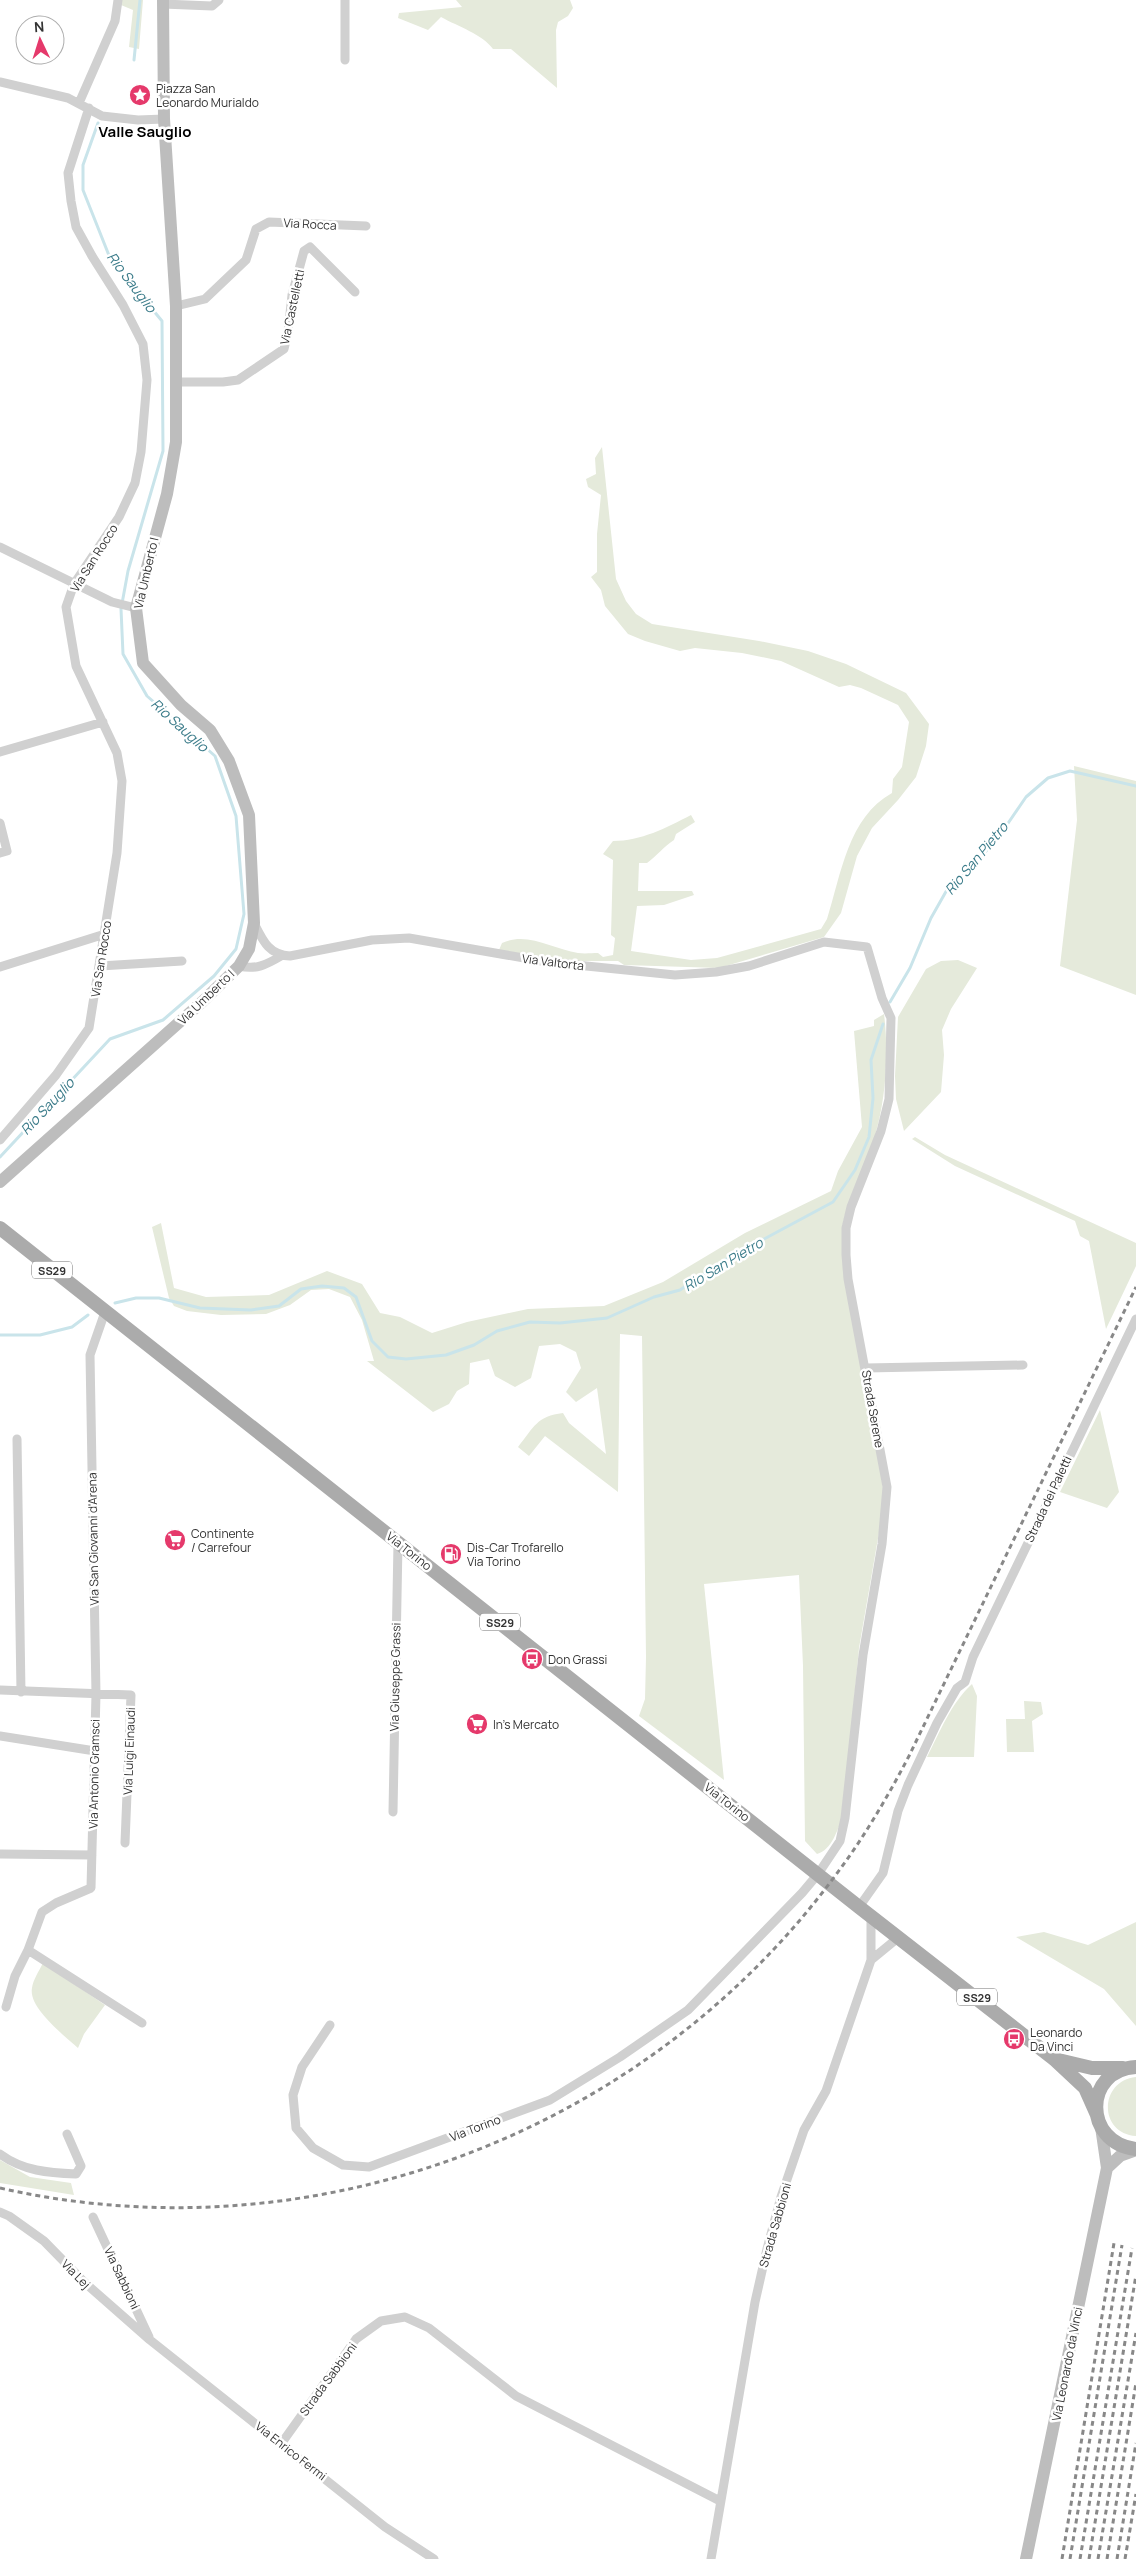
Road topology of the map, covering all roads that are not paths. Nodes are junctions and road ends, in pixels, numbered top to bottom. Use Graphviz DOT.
graph roads {
  1 [pos="118,0"];
  2 [pos="219,0"];
  3 [pos="345,0"];
  4 [pos="163,2"];
  5 [pos="345,60"];
  6 [pos="0,82"];
  7 [pos="79,103"];
  8 [pos="89,108"];
  9 [pos="164,118"];
  10 [pos="366,226"];
  11 [pos="355,292"];
  12 [pos="176,306"];
  13 [pos="177,382"];
  14 [pos="0,547"];
  15 [pos="74,584"];
  16 [pos="133,607"];
  17 [pos="103,722"];
  18 [pos="0,752"];
  19 [pos="0,823"];
  20 [pos="0,853"];
  21 [pos="254,923"];
  22 [pos="105,934"];
  23 [pos="824,942"];
  24 [pos="281,956"];
  25 [pos="182,961"];
  26 [pos="100,966"];
  27 [pos="238,966"];
  28 [pos="0,967"];
  29 [pos="0,1140"];
  30 [pos="0,1182"];
  31 [pos="0,1228"];
  32 [pos="105,1312"];
  33 [pos="1136,1319"];
  34 [pos="1023,1365"];
  35 [pos="866,1368"];
  36 [pos="17,1439"];
  37 [pos="398,1543"];
  38 [pos="0,1690"];
  39 [pos="21,1692"];
  40 [pos="96,1694"];
  41 [pos="0,1736"];
  42 [pos="95,1751"];
  43 [pos="393,1812"];
  44 [pos="125,1842"];
  45 [pos="0,1854"];
  46 [pos="92,1855"];
  47 [pos="818,1874"];
  48 [pos="859,1907"];
  49 [pos="871,1916"];
  50 [pos="899,1937"];
  51 [pos="28,1950"];
  52 [pos="870,1960"];
  53 [pos="6,2007"];
  54 [pos="142,2023"];
  55 [pos="330,2025"];
  56 [pos="1054,2059"];
  57 [pos="1130,2067"];
  58 [pos="1099,2121"];
  59 [pos="67,2134"];
  60 [pos="1136,2150"];
  61 [pos="0,2154"];
  62 [pos="1107,2168"];
  63 [pos="0,2212"];
  64 [pos="93,2217"];
  65 [pos="150,2340"];
  66 [pos="281,2444"];
  67 [pos="720,2501"];
  68 [pos="434,2559"];
  69 [pos="711,2559"];
  70 [pos="1026,2559"];
  1 -- 7 [label="street"];
  2 -- 4 [label="street"];
  3 -- 5 [label="street"];
  4 -- 9 [label="street, Via Umberto I"];
  6 -- 7 [label="street"];
  7 -- 8 [label="street"];
  8 -- 9 [label="street"];
  8 -- 15 [label="street, Via San Rocco"];
  9 -- 12 [label="street, Via Umberto I"];
  10 -- 12 [label="street, Via Rocca"];
  11 -- 13 [label="street, Via Castelletti"];
  12 -- 13 [label="street, Via Umberto I"];
  13 -- 16 [label="street, Via Umberto I"];
  14 -- 15 [label="street"];
  15 -- 16 [label="street"];
  15 -- 17 [label="street, Via San Rocco"];
  16 -- 21 [label="street, Via Umberto I"];
  17 -- 18 [label="street"];
  17 -- 22 [label="street, Via San Rocco"];
  19 -- 20 [label="street"];
  21 -- 24 [label="street"];
  21 -- 27 [label="street, Via Umberto I"];
  22 -- 26 [label="street, Via San Rocco"];
  22 -- 28 [label="street"];
  23 -- 24 [label="street, Via Valtorta"];
  23 -- 35 [label="street, Strada Serene"];
  24 -- 27 [label="street, Via Valtorta"];
  25 -- 26 [label="street"];
  26 -- 29 [label="street, Via San Rocco"];
  27 -- 30 [label="street, Via Umberto I"];
  31 -- 32 [label="main road, Via Torino / SS29"];
  32 -- 37 [label="main road, Via Torino / SS29"];
  32 -- 40 [label="street, Via San Giovanni d'Arena"];
  33 -- 48 [label="street, Strada dei Paletti"];
  34 -- 35 [label="street"];
  35 -- 47 [label="street, Strada Serene"];
  36 -- 39 [label="street"];
  37 -- 43 [label="street, Via Giuseppe Grassi"];
  37 -- 47 [label="main road, Via Torino / SS29"];
  38 -- 39 [label="street"];
  39 -- 40 [label="street"];
  40 -- 42 [label="street, Via Antonio Gramsci"];
  40 -- 44 [label="street, Via Luigi Einaudi"];
  41 -- 42 [label="street"];
  42 -- 46 [label="street, Via Antonio Gramsci"];
  45 -- 46 [label="street"];
  46 -- 51 [label="street, Via Antonio Gramsci"];
  47 -- 48 [label="main road, Via Torino / SS29"];
  47 -- 55 [label="street, Via Torino"];
  48 -- 49 [label="main road, Via Torino / SS29"];
  49 -- 50 [label="main road, Via Torino / SS29"];
  49 -- 52 [label="street, Strada Sabbioni"];
  50 -- 52 [label="street"];
  50 -- 56 [label="main road, Via Torino / SS29"];
  51 -- 53 [label="street, Via Antonio Gramsci"];
  51 -- 54 [label="street"];
  52 -- 67 [label="street, Strada Sabbioni"];
  56 -- 57 [label="main road, Via Torino / SS29"];
  56 -- 58 [label="main road, Via Torino / SS29"];
  57 -- 58 [label="main road"];
  58 -- 60 [label="main road"];
  58 -- 62 [label="street, Via Leonardo da Vinci"];
  59 -- 61 [label="street"];
  60 -- 62 [label="street"];
  62 -- 70 [label="street, Via Leonardo da Vinci"];
  63 -- 65 [label="street, Via Lej"];
  64 -- 65 [label="street, Via Sabbioni"];
  65 -- 66 [label="street, Via Enrico Fermi"];
  66 -- 67 [label="street, Strada Sabbioni"];
  66 -- 68 [label="street, Via Enrico Fermi"];
  67 -- 69 [label="street, Strada Sabbioni"];
}
